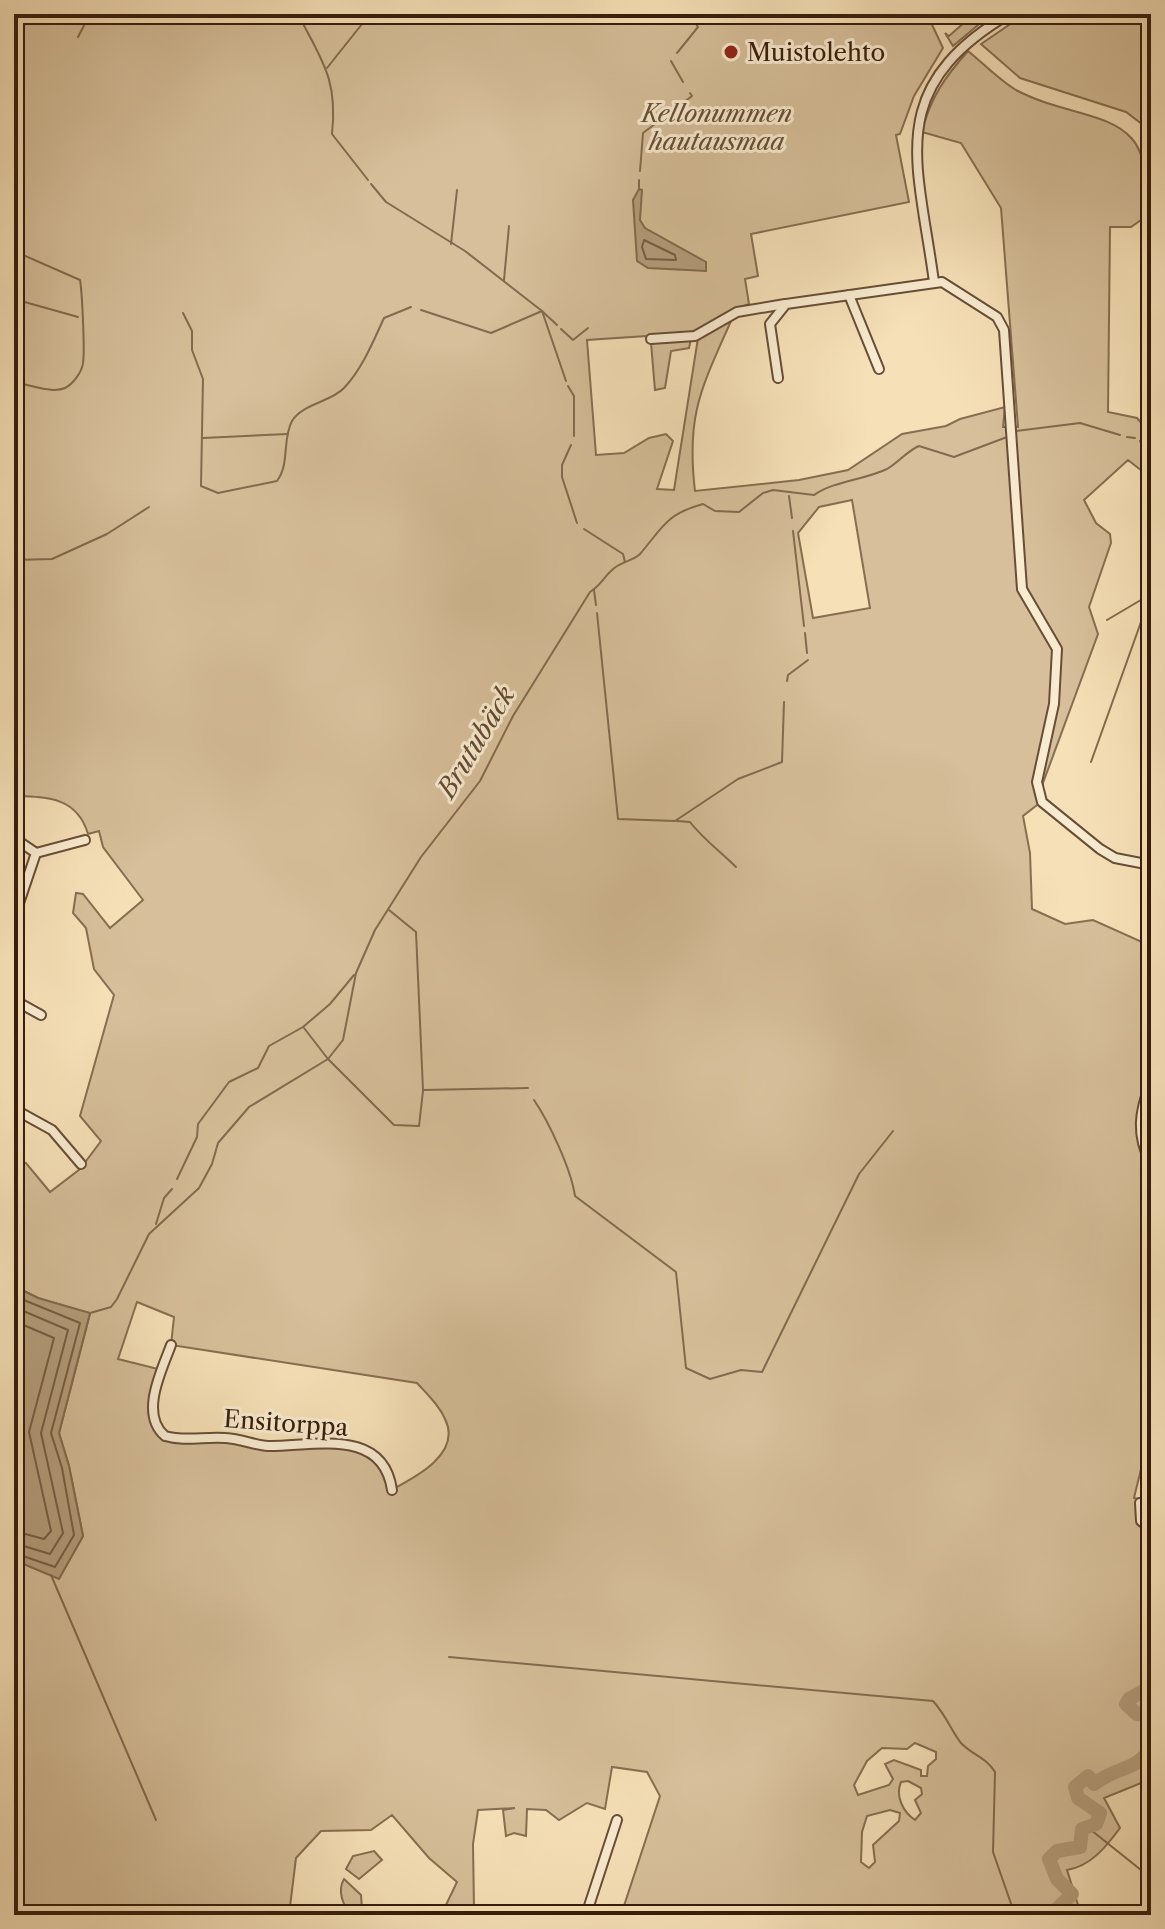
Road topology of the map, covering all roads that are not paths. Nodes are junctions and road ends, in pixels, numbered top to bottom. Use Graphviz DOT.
graph roads {
  1 [pos="1009,14"];
  2 [pos="998,18"];
  3 [pos="934,282"];
  4 [pos="849,295"];
  5 [pos="786,304"];
  6 [pos="651,339"];
  7 [pos="879,369"];
  8 [pos="778,378"];
  9 [pos="14,838"];
  10 [pos="85,840"];
  11 [pos="36,853"];
  12 [pos="1151,865"];
  13 [pos="14,918"];
  14 [pos="14,1000"];
  15 [pos="41,1015"];
  16 [pos="1151,1082"];
  17 [pos="14,1109"];
  18 [pos="81,1164"];
  19 [pos="1151,1164"];
  20 [pos="171,1345"];
  21 [pos="392,1490"];
  22 [pos="1140,1503"];
  23 [pos="1151,1529"];
  24 [pos="617,1820"];
  25 [pos="492,1915"];
  26 [pos="521,1915"];
  27 [pos="586,1915"];
  1 -- 2 [label="street"];
  2 -- 3 [label="street"];
  3 -- 4 [label="street"];
  3 -- 12 [label="street"];
  4 -- 5 [label="street"];
  4 -- 7 [label="street"];
  5 -- 6 [label="street"];
  5 -- 8 [label="street"];
  9 -- 11 [label="street"];
  10 -- 11 [label="street"];
  11 -- 13 [label="street"];
  14 -- 15 [label="street"];
  16 -- 19 [label="street"];
  17 -- 18 [label="street"];
  20 -- 21 [label="street, Ensitorppa"];
  22 -- 23 [label="street"];
  24 -- 27 [label="street"];
  25 -- 26 [label="street"];
}
